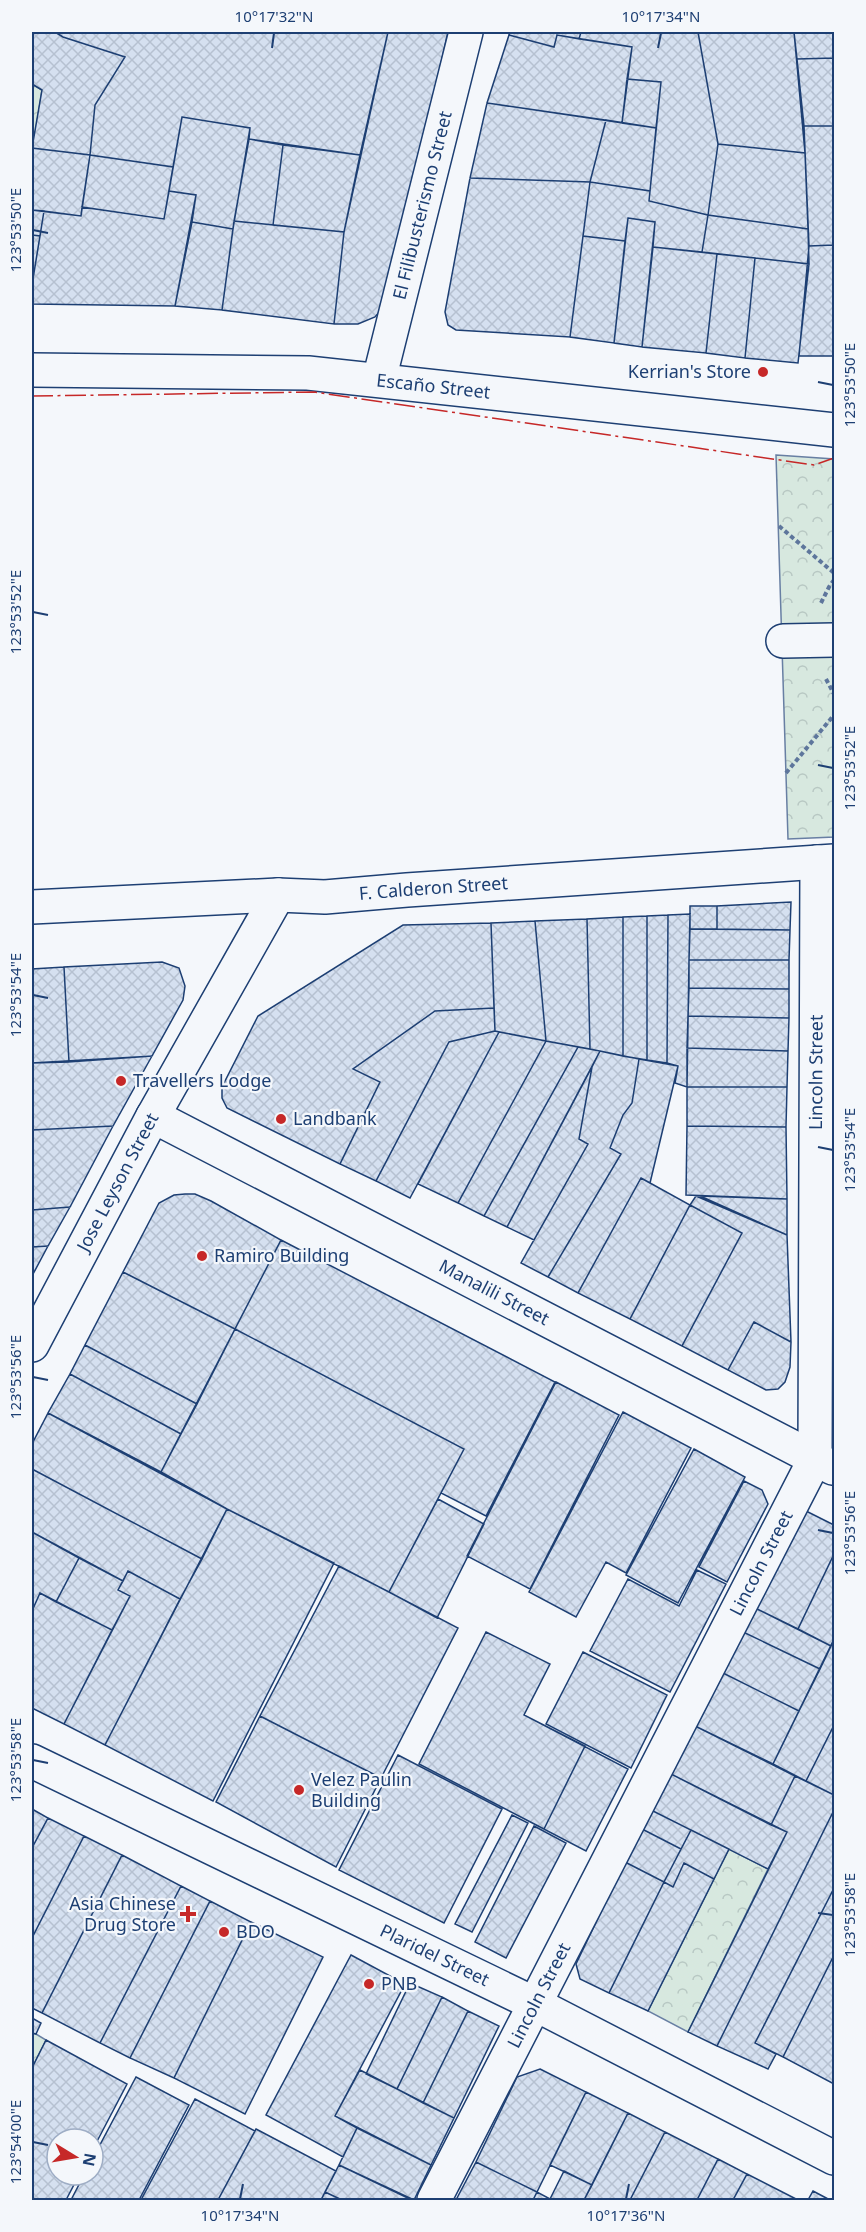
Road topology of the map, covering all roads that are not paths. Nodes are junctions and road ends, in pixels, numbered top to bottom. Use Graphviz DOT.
graph roads {
  1 [pos="466,32"];
  2 [pos="32,370"];
  3 [pos="379,380"];
  4 [pos="834,430"];
  5 [pos="834,640"];
  6 [pos="783,641"];
  7 [pos="826,862"];
  8 [pos="278,895"];
  9 [pos="32,908"];
  10 [pos="153,1116"];
  11 [pos="32,1345"];
  12 [pos="825,1464"];
  13 [pos="32,1761"];
  14 [pos="535,2004"];
  15 [pos="834,2158"];
  16 [pos="434,2200"];
  1 -- 3 [label="street, El Filibusterismo Street"];
  2 -- 3 [label="street, Escaño Street"];
  3 -- 4 [label="street, Escaño Street"];
  5 -- 6 [label="street"];
  7 -- 8 [label="street, F. Calderon Street"];
  7 -- 12 [label="street, Lincoln Street"];
  8 -- 9 [label="street, F. Calderon Street"];
  8 -- 10 [label="street, Jose Leyson Street"];
  10 -- 11 [label="street, Jose Leyson Street"];
  10 -- 12 [label="street, Manalili Street"];
  12 -- 14 [label="street, Lincoln Street"];
  13 -- 14 [label="street, Plaridel Street"];
  14 -- 15 [label="street, Plaridel Street"];
  14 -- 16 [label="street, Lincoln Street"];
}
